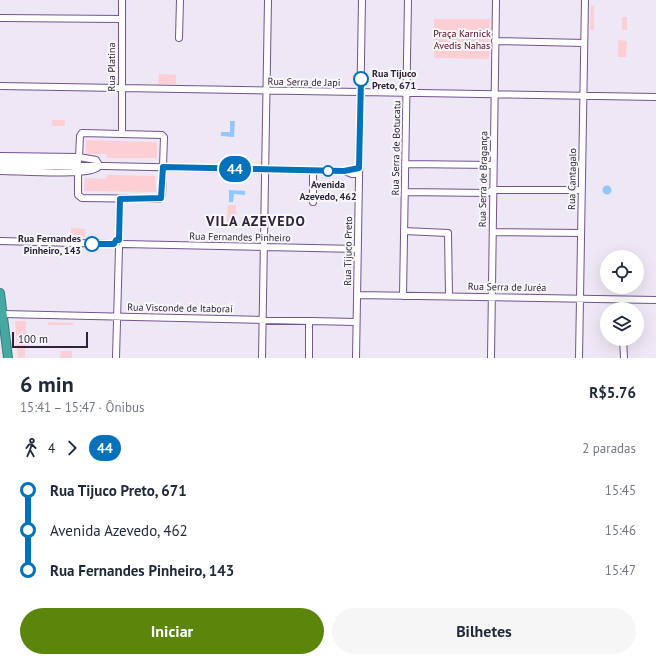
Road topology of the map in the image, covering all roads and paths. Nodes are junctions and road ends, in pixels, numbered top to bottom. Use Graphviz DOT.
graph roads {
  1 [pos="122,0"];
  2 [pos="180,0"];
  3 [pos="268,0"];
  4 [pos="362,0"];
  5 [pos="408,0"];
  6 [pos="496,0"];
  7 [pos="585,0"];
  8 [pos="0,18"];
  9 [pos="122,20"];
  10 [pos="179,38"];
  11 [pos="495,41"];
  12 [pos="584,43"];
  13 [pos="0,86"];
  14 [pos="121,89"];
  15 [pos="267,92"];
  16 [pos="360,93"];
  17 [pos="407,93"];
  18 [pos="494,94"];
  19 [pos="583,96"];
  20 [pos="656,97"];
  21 [pos="122,134"];
  22 [pos="0,156"];
  23 [pos="0,160"];
  24 [pos="76,162"];
  25 [pos="52,164"];
  26 [pos="405,164"];
  27 [pos="493,165"];
  28 [pos="0,166"];
  29 [pos="101,166"];
  30 [pos="163,167"];
  31 [pos="266,169"];
  32 [pos="313,170"];
  33 [pos="0,171"];
  34 [pos="359,171"];
  35 [pos="78,172"];
  36 [pos="493,190"];
  37 [pos="581,190"];
  38 [pos="405,192"];
  39 [pos="120,199"];
  40 [pos="312,202"];
  41 [pos="404,231"];
  42 [pos="492,232"];
  43 [pos="581,233"];
  44 [pos="0,241"];
  45 [pos="119,244"];
  46 [pos="264,248"];
  47 [pos="358,249"];
  48 [pos="0,293"];
  49 [pos="357,295"];
  50 [pos="403,296"];
  51 [pos="449,296"];
  52 [pos="492,297"];
  53 [pos="580,299"];
  54 [pos="620,300"];
  55 [pos="656,300"];
  56 [pos="3,314"];
  57 [pos="117,317"];
  58 [pos="263,320"];
  59 [pos="310,321"];
  60 [pos="356,322"];
  61 [pos="623,346"];
  62 [pos="8,358"];
  63 [pos="116,358"];
  64 [pos="262,358"];
  65 [pos="309,358"];
  66 [pos="356,358"];
  67 [pos="491,358"];
  68 [pos="579,358"];
  69 [pos="624,358"];
  1 -- 9 [label="street, Rua Platina"];
  2 -- 10 [label="street"];
  3 -- 15 [label="street"];
  4 -- 16 [label="street, Rua Tijuco Preto"];
  5 -- 17 [label="street, Rua Serra de Botucatu"];
  6 -- 11 [label="street, Rua Serra de Bragança"];
  7 -- 12 [label="street, Rua Cantagalo"];
  8 -- 9 [label="street"];
  9 -- 14 [label="street, Rua Platina"];
  11 -- 12 [label="street"];
  11 -- 18 [label="street, Rua Serra de Bragança"];
  12 -- 19 [label="street, Rua Cantagalo"];
  13 -- 14 [label="street, Rua Serra de Japi"];
  14 -- 15 [label="street, Rua Serra de Japi"];
  14 -- 21 [label="street, Rua Platina"];
  15 -- 16 [label="street, Rua Serra de Japi"];
  15 -- 31 [label="street"];
  16 -- 17 [label="street, Rua Serra de Japi"];
  16 -- 34 [label="street, Rua Tijuco Preto"];
  17 -- 18 [label="street, Rua Serra de Japi"];
  17 -- 26 [label="street, Rua Serra de Botucatu"];
  18 -- 19 [label="street, Rua Serra de Japi"];
  18 -- 27 [label="street, Rua Serra de Bragança"];
  19 -- 20 [label="street, Rua Serra de Japi"];
  19 -- 37 [label="street, Rua Cantagalo"];
  21 -- 24 [label="street"];
  21 -- 30 [label="street"];
  22 -- 24 [label="street"];
  23 -- 25 [label="street"];
  24 -- 25 [label="street"];
  24 -- 29 [label="street"];
  24 -- 29 [label="street"];
  25 -- 28 [label="street"];
  26 -- 27 [label="street"];
  26 -- 38 [label="street, Rua Serra de Botucatu"];
  27 -- 36 [label="street, Rua Serra de Bragança"];
  29 -- 30 [label="street"];
  29 -- 35 [label="street"];
  30 -- 31 [label="street"];
  30 -- 39 [label="street"];
  31 -- 32 [label="street"];
  31 -- 46 [label="street"];
  32 -- 34 [label="street"];
  32 -- 40 [label="street"];
  33 -- 35 [label="street"];
  34 -- 47 [label="street, Rua Tijuco Preto"];
  35 -- 39 [label="street"];
  36 -- 37 [label="street"];
  36 -- 38 [label="street"];
  36 -- 42 [label="street, Rua Serra de Bragança"];
  37 -- 43 [label="street, Rua Cantagalo"];
  38 -- 41 [label="street, Rua Serra de Botucatu"];
  39 -- 45 [label="street"];
  41 -- 50 [label="street, Rua Serra de Botucatu"];
  41 -- 51 [label="street"];
  42 -- 43 [label="street"];
  42 -- 52 [label="street, Rua Serra de Bragança"];
  43 -- 53 [label="street, Rua Cantagalo"];
  44 -- 45 [label="street, Rua Fernandes Pinheiro"];
  45 -- 46 [label="street, Rua Fernandes Pinheiro"];
  45 -- 57 [label="street"];
  46 -- 47 [label="street, Rua Fernandes Pinheiro"];
  46 -- 58 [label="street"];
  47 -- 49 [label="street, Rua Tijuco Preto"];
  48 -- 56 [label="highway"];
  49 -- 50 [label="street, Rua Serra de Juréa"];
  49 -- 60 [label="street, Rua Tijuco Preto"];
  50 -- 51 [label="street, Rua Serra de Juréa"];
  51 -- 52 [label="street, Rua Serra de Juréa"];
  52 -- 53 [label="street, Rua Serra de Juréa"];
  52 -- 67 [label="street, Rua Serra de Bragança"];
  53 -- 54 [label="street, Rua Serra de Juréa"];
  53 -- 68 [label="street, Rua Cantagalo"];
  54 -- 55 [label="street, Rua Serra de Juréa"];
  56 -- 57 [label="street, Rua Visconde de Itaboraí"];
  56 -- 62 [label="highway"];
  57 -- 58 [label="street, Rua Visconde de Itaboraí"];
  57 -- 63 [label="street"];
  58 -- 59 [label="street, Rua Visconde de Itaboraí"];
  58 -- 64 [label="street"];
  59 -- 60 [label="street, Rua Visconde de Itaboraí"];
  59 -- 65 [label="street"];
  60 -- 66 [label="street, Rua Tijuco Preto"];
  61 -- 69 [label="street"];
}
